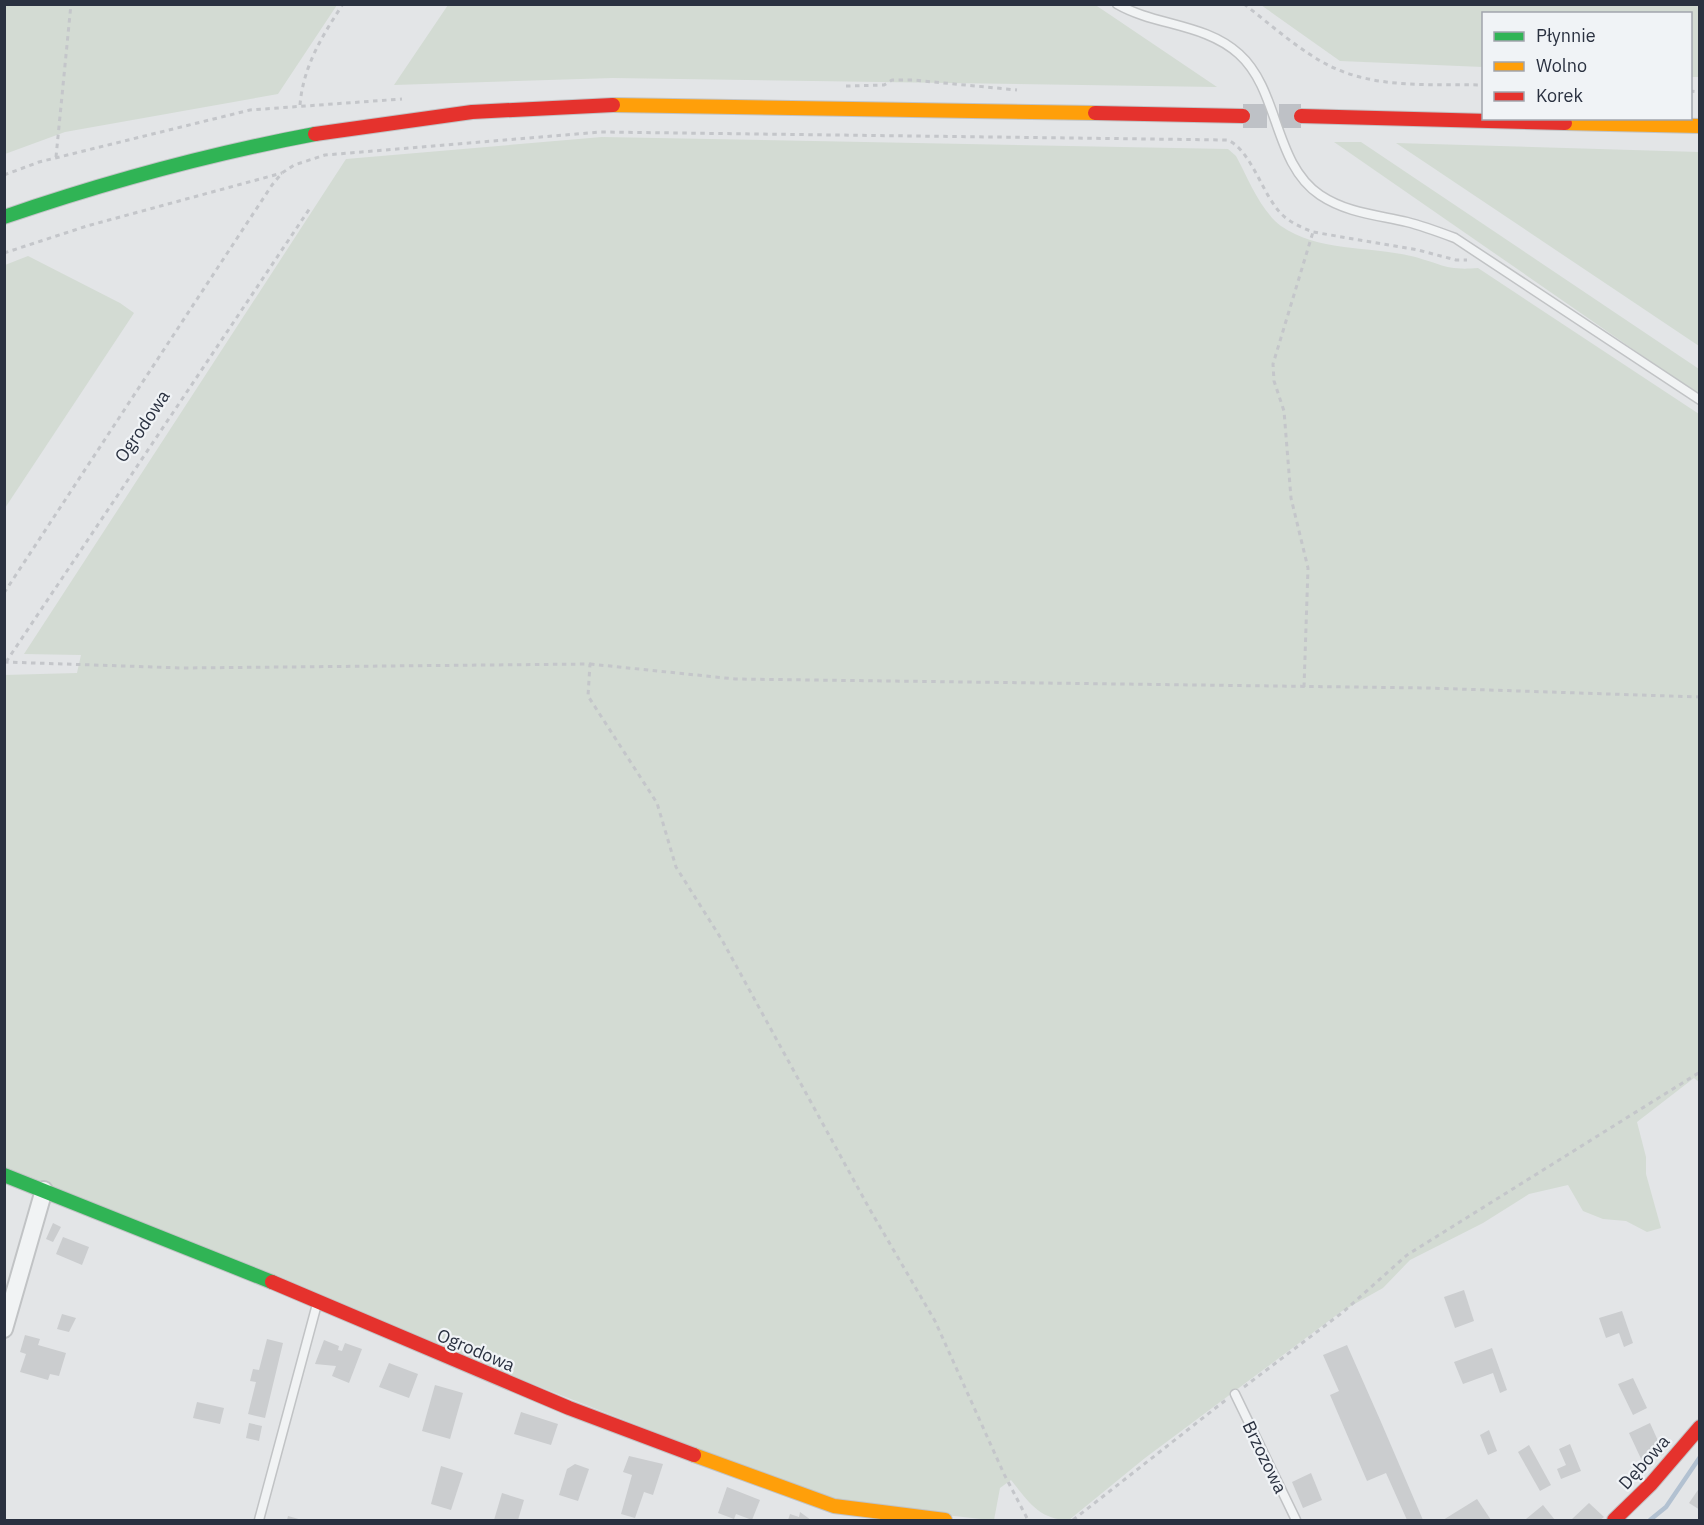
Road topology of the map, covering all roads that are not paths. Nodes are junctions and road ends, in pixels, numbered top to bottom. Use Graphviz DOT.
graph roads {
  1 [pos="1117,4"];
  2 [pos="1243,116"];
  3 [pos="1300,116"];
  4 [pos="1700,126"];
  5 [pos="4,217"];
  6 [pos="1700,400"];
  7 [pos="4,1175"];
  8 [pos="45,1190"];
  9 [pos="317,1302"];
  10 [pos="4,1329"];
  11 [pos="1234,1394"];
  12 [pos="1700,1427"];
  13 [pos="259,1521"];
  14 [pos="945,1521"];
  15 [pos="1296,1521"];
  16 [pos="1614,1521"];
  1 -- 6 [label="lane"];
  2 -- 5 [label="main road"];
  3 -- 4 [label="main road"];
  7 -- 8 [label="main road, Ogrodowa"];
  8 -- 9 [label="main road, Ogrodowa"];
  8 -- 10 [label="street"];
  9 -- 13 [label="lane"];
  9 -- 14 [label="main road, Ogrodowa"];
  11 -- 15 [label="lane, Brzozowa"];
  12 -- 16 [label="main road, Dębowa"];
}
